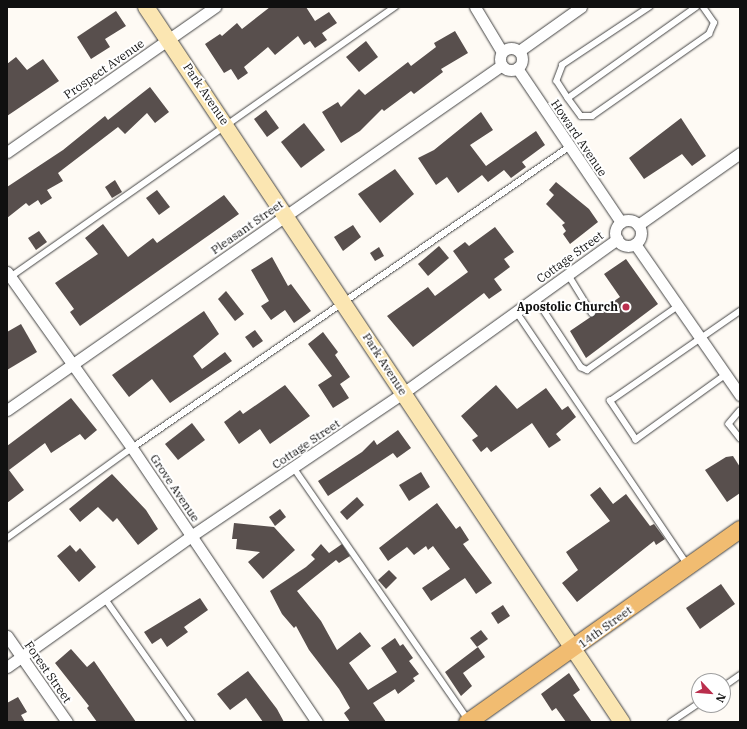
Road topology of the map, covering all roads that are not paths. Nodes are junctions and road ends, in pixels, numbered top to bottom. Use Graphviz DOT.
graph roads {
  1 [pos="146,7"];
  2 [pos="215,7"];
  3 [pos="395,7"];
  4 [pos="474,7"];
  5 [pos="581,7"];
  6 [pos="650,7"];
  7 [pos="696,7"];
  8 [pos="703,7"];
  9 [pos="169,40"];
  10 [pos="519,51"];
  11 [pos="502,52"];
  12 [pos="502,65"];
  13 [pos="517,68"];
  14 [pos="568,98"];
  15 [pos="227,126"];
  16 [pos="569,147"];
  17 [pos="7,152"];
  18 [pos="740,153"];
  19 [pos="287,215"];
  20 [pos="621,222"];
  21 [pos="638,225"];
  22 [pos="617,239"];
  23 [pos="635,244"];
  24 [pos="568,274"];
  25 [pos="8,276"];
  26 [pos="535,297"];
  27 [pos="344,302"];
  28 [pos="678,306"];
  29 [pos="516,311"];
  30 [pos="740,311"];
  31 [pos="592,313"];
  32 [pos="701,339"];
  33 [pos="71,365"];
  34 [pos="726,375"];
  35 [pos="403,393"];
  36 [pos="740,395"];
  37 [pos="7,410"];
  38 [pos="740,411"];
  39 [pos="740,438"];
  40 [pos="132,448"];
  41 [pos="294,468"];
  42 [pos="740,528"];
  43 [pos="191,536"];
  44 [pos="7,538"];
  45 [pos="688,566"];
  46 [pos="104,597"];
  47 [pos="7,636"];
  48 [pos="573,649"];
  49 [pos="21,657"];
  50 [pos="7,667"];
  51 [pos="740,675"];
  52 [pos="731,681"];
  53 [pos="691,708"];
  54 [pos="468,721"];
  55 [pos="67,722"];
  56 [pos="192,722"];
  57 [pos="317,722"];
  58 [pos="622,722"];
  59 [pos="671,722"];
  1 -- 9 [label="street, Park Avenue"];
  2 -- 9 [label="street, Prospect Avenue"];
  3 -- 15 [label="lane"];
  4 -- 11 [label="street"];
  5 -- 10 [label="street"];
  6 -- 14 [label="lane"];
  7 -- 14 [label="lane"];
  8 -- 14 [label="lane"];
  9 -- 15 [label="street, Park Avenue"];
  9 -- 17 [label="street, Prospect Avenue"];
  10 -- 11 [label="street"];
  10 -- 13 [label="street"];
  11 -- 12 [label="street"];
  12 -- 13 [label="street"];
  12 -- 19 [label="street, Pleasant Street"];
  13 -- 16 [label="street, Howard Avenue"];
  15 -- 19 [label="street, Park Avenue"];
  15 -- 25 [label="lane"];
  16 -- 20 [label="street, Howard Avenue"];
  16 -- 27 [label="lane"];
  18 -- 21 [label="street"];
  19 -- 27 [label="street, Park Avenue"];
  19 -- 33 [label="street, Pleasant Street"];
  20 -- 21 [label="street"];
  20 -- 22 [label="street"];
  21 -- 23 [label="street"];
  22 -- 23 [label="street"];
  22 -- 24 [label="street, Cottage Street"];
  23 -- 28 [label="street"];
  24 -- 26 [label="street, Cottage Street"];
  24 -- 31 [label="lane"];
  25 -- 33 [label="street, Grove Avenue"];
  26 -- 28 [label="lane"];
  26 -- 29 [label="street, Cottage Street"];
  27 -- 35 [label="street, Park Avenue"];
  27 -- 40 [label="lane"];
  28 -- 32 [label="street"];
  29 -- 35 [label="street, Cottage Street"];
  29 -- 45 [label="lane"];
  30 -- 32 [label="lane"];
  32 -- 34 [label="street"];
  32 -- 34 [label="lane"];
  33 -- 37 [label="street, Pleasant Street"];
  33 -- 40 [label="street, Grove Avenue"];
  34 -- 36 [label="street"];
  35 -- 41 [label="street, Cottage Street"];
  35 -- 48 [label="street, Park Avenue"];
  38 -- 39 [label="lane"];
  40 -- 43 [label="street, Grove Avenue"];
  40 -- 44 [label="lane"];
  41 -- 43 [label="street, Cottage Street"];
  41 -- 54 [label="lane"];
  42 -- 45 [label="main road, 14th Street"];
  43 -- 46 [label="street, Cottage Street"];
  43 -- 57 [label="street, Grove Avenue"];
  45 -- 48 [label="main road, 14th Street"];
  46 -- 49 [label="street, Cottage Street"];
  46 -- 56 [label="lane"];
  47 -- 49 [label="street, Forest Street"];
  48 -- 54 [label="main road, 14th Street"];
  48 -- 58 [label="street, Park Avenue"];
  49 -- 50 [label="street, Cottage Street"];
  49 -- 55 [label="street, Forest Street"];
  51 -- 52 [label="lane"];
  53 -- 59 [label="lane"];
}
